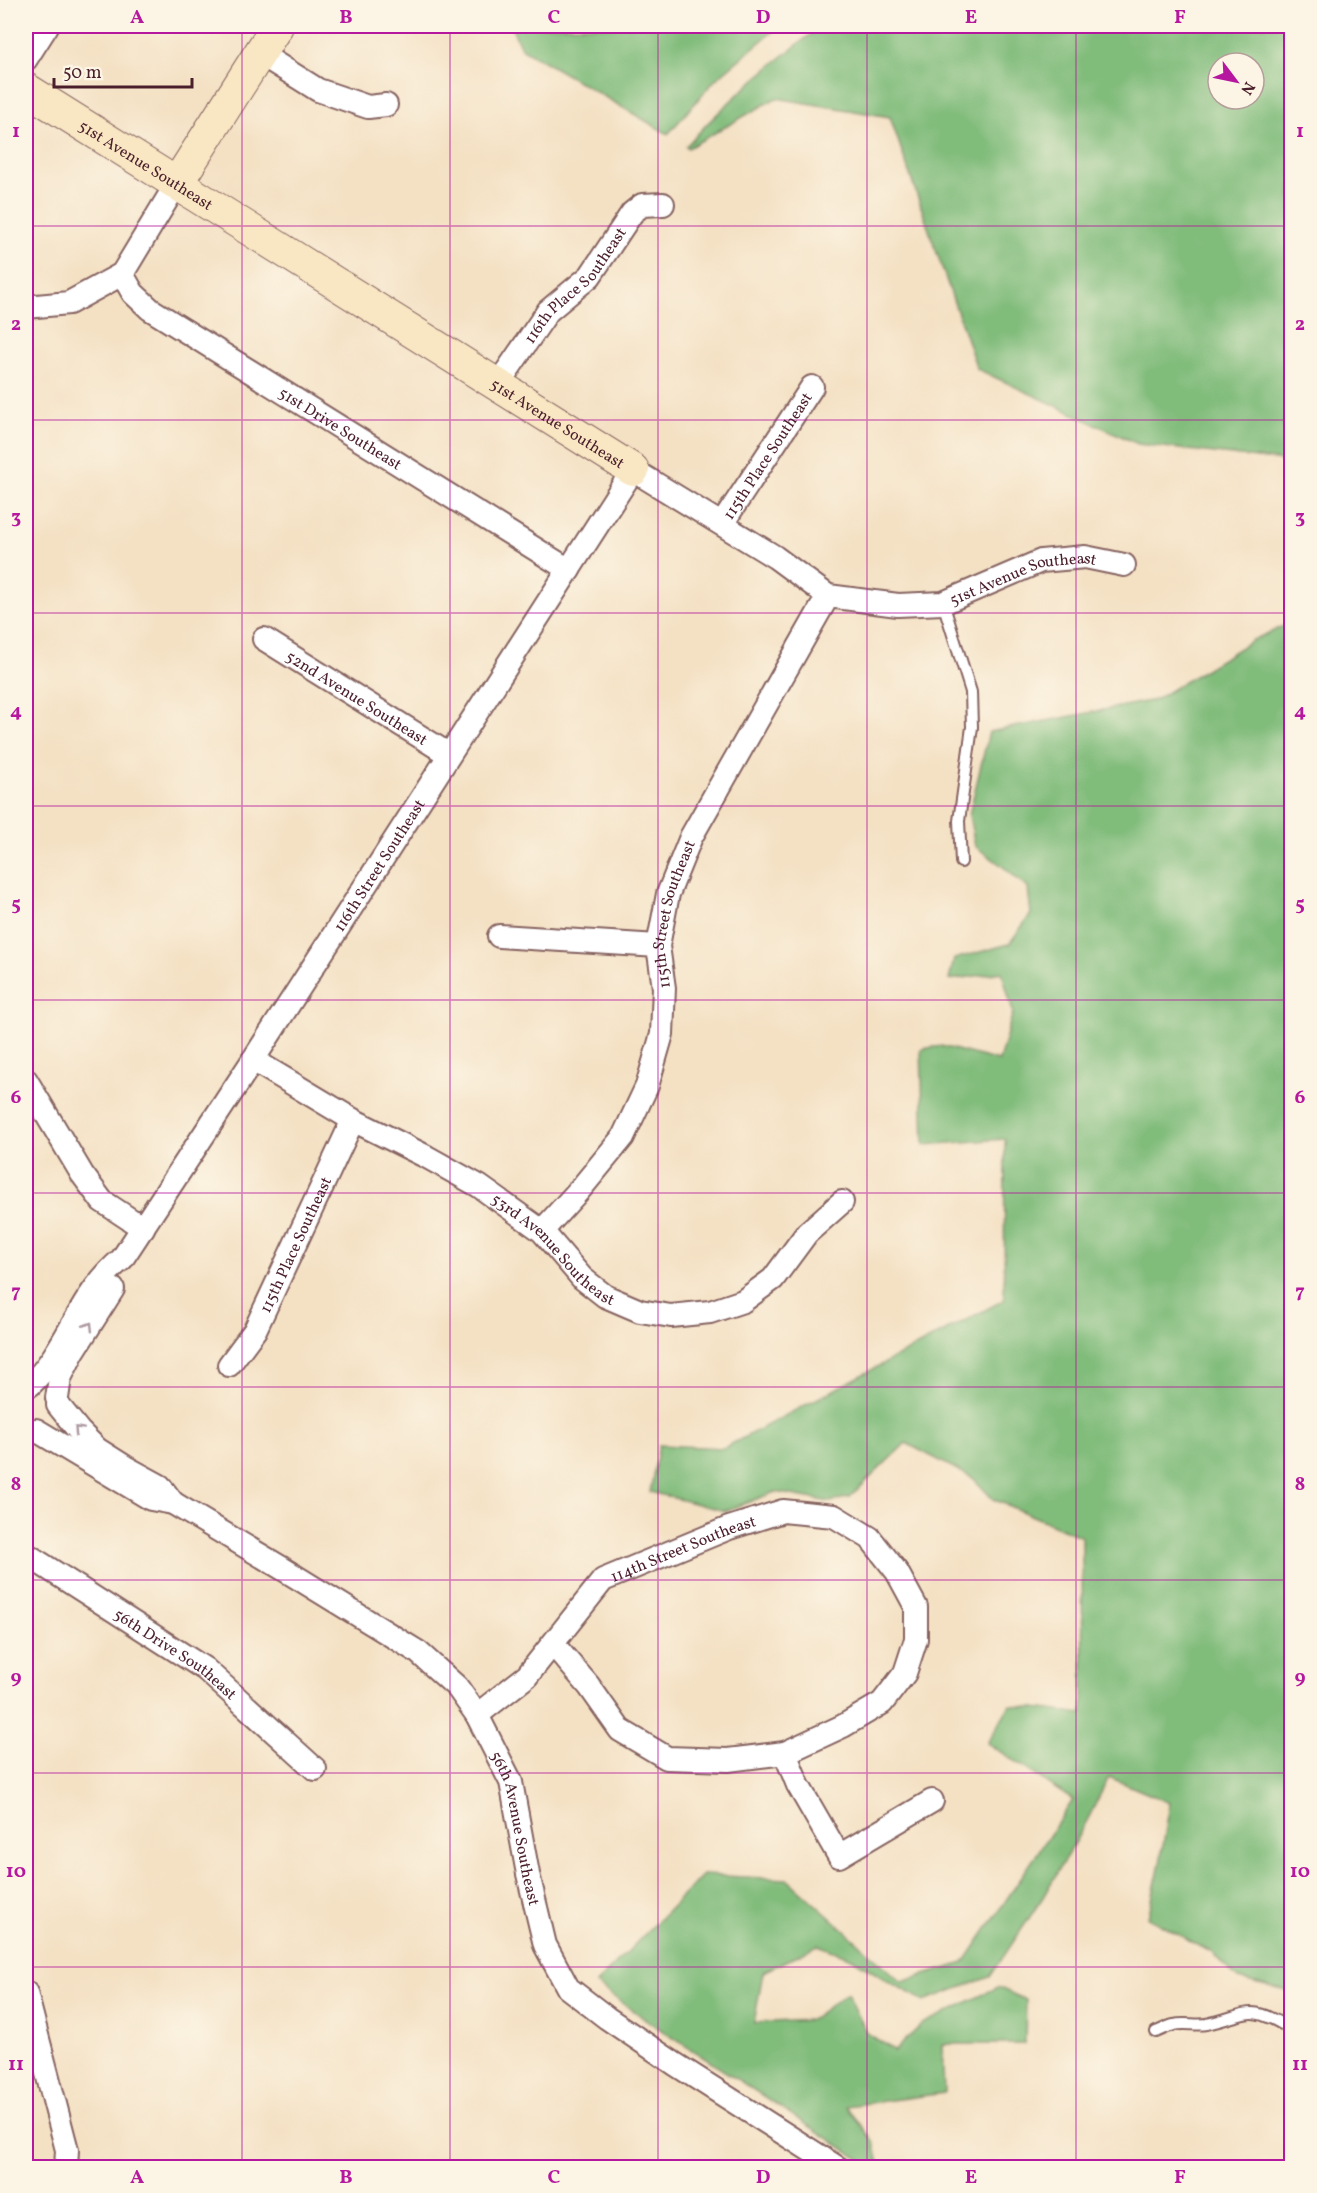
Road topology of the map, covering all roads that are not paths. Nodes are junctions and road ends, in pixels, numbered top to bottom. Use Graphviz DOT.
graph roads {
  1 [pos="47,26"];
  2 [pos="277,26"];
  3 [pos="259,53"];
  4 [pos="26,58"];
  5 [pos="26,89"];
  6 [pos="386,105"];
  7 [pos="177,183"];
  8 [pos="663,204"];
  9 [pos="122,274"];
  10 [pos="26,307"];
  11 [pos="498,384"];
  12 [pos="812,387"];
  13 [pos="633,470"];
  14 [pos="722,524"];
  15 [pos="1124,565"];
  16 [pos="569,570"];
  17 [pos="828,596"];
  18 [pos="943,603"];
  19 [pos="264,639"];
  20 [pos="448,754"];
  21 [pos="961,862"];
  22 [pos="499,936"];
  23 [pos="658,946"];
  24 [pos="253,1060"];
  25 [pos="26,1080"];
  26 [pos="352,1120"];
  27 [pos="842,1202"];
  28 [pos="142,1228"];
  29 [pos="542,1231"];
  30 [pos="122,1259"];
  31 [pos="229,1365"];
  32 [pos="28,1386"];
  33 [pos="58,1401"];
  34 [pos="29,1429"];
  35 [pos="173,1503"];
  36 [pos="26,1554"];
  37 [pos="553,1644"];
  38 [pos="477,1715"];
  39 [pos="785,1753"];
  40 [pos="315,1769"];
  41 [pos="932,1801"];
  42 [pos="26,1993"];
  43 [pos="1292,2030"];
  44 [pos="1156,2032"];
  45 [pos="66,2168"];
  46 [pos="838,2168"];
  1 -- 4 [label="street"];
  2 -- 3 [label="street"];
  3 -- 6 [label="street"];
  3 -- 7 [label="street"];
  5 -- 7 [label="street, 51st Avenue Southeast"];
  7 -- 9 [label="street"];
  7 -- 11 [label="street, 51st Avenue Southeast"];
  8 -- 11 [label="street, 116th Place Southeast"];
  9 -- 10 [label="street"];
  9 -- 16 [label="street, 51st Drive Southeast"];
  11 -- 13 [label="street, 51st Avenue Southeast"];
  12 -- 14 [label="street, 115th Place Southeast"];
  13 -- 14 [label="street, 51st Avenue Southeast"];
  13 -- 16 [label="street, 116th Street Southeast"];
  14 -- 17 [label="street, 51st Avenue Southeast"];
  15 -- 18 [label="street, 51st Avenue Southeast"];
  16 -- 20 [label="street, 116th Street Southeast"];
  17 -- 18 [label="street, 51st Avenue Southeast"];
  17 -- 23 [label="street, 115th Street Southeast"];
  18 -- 21 [label="lane"];
  19 -- 20 [label="street, 52nd Avenue Southeast"];
  20 -- 24 [label="street, 116th Street Southeast"];
  22 -- 23 [label="street"];
  23 -- 29 [label="street, 115th Street Southeast"];
  24 -- 26 [label="street, 53rd Avenue Southeast"];
  24 -- 28 [label="street, 116th Street Southeast"];
  25 -- 28 [label="street"];
  26 -- 29 [label="street, 53rd Avenue Southeast"];
  26 -- 31 [label="street, 115th Place Southeast"];
  27 -- 29 [label="street, 53rd Avenue Southeast"];
  28 -- 30 [label="street, 116th Street Southeast"];
  30 -- 32 [label="street, 116th Street Southeast"];
  33 -- 30 [label="street, 116th Street Southeast, one-way"];
  32 -- 33 [label="street"];
  33 -- 34 [label="street, 116th Street Southeast"];
  35 -- 33 [label="street, 56th Avenue Southeast, one-way"];
  34 -- 35 [label="street, 56th Avenue Southeast"];
  35 -- 38 [label="street, 56th Avenue Southeast"];
  36 -- 40 [label="street, 56th Drive Southeast"];
  37 -- 38 [label="street, 114th Street Southeast"];
  37 -- 39 [label="street"];
  37 -- 39 [label="street, 114th Street Southeast"];
  38 -- 46 [label="street, 56th Avenue Southeast"];
  39 -- 41 [label="street"];
  42 -- 45 [label="street"];
  43 -- 44 [label="lane"];
}
